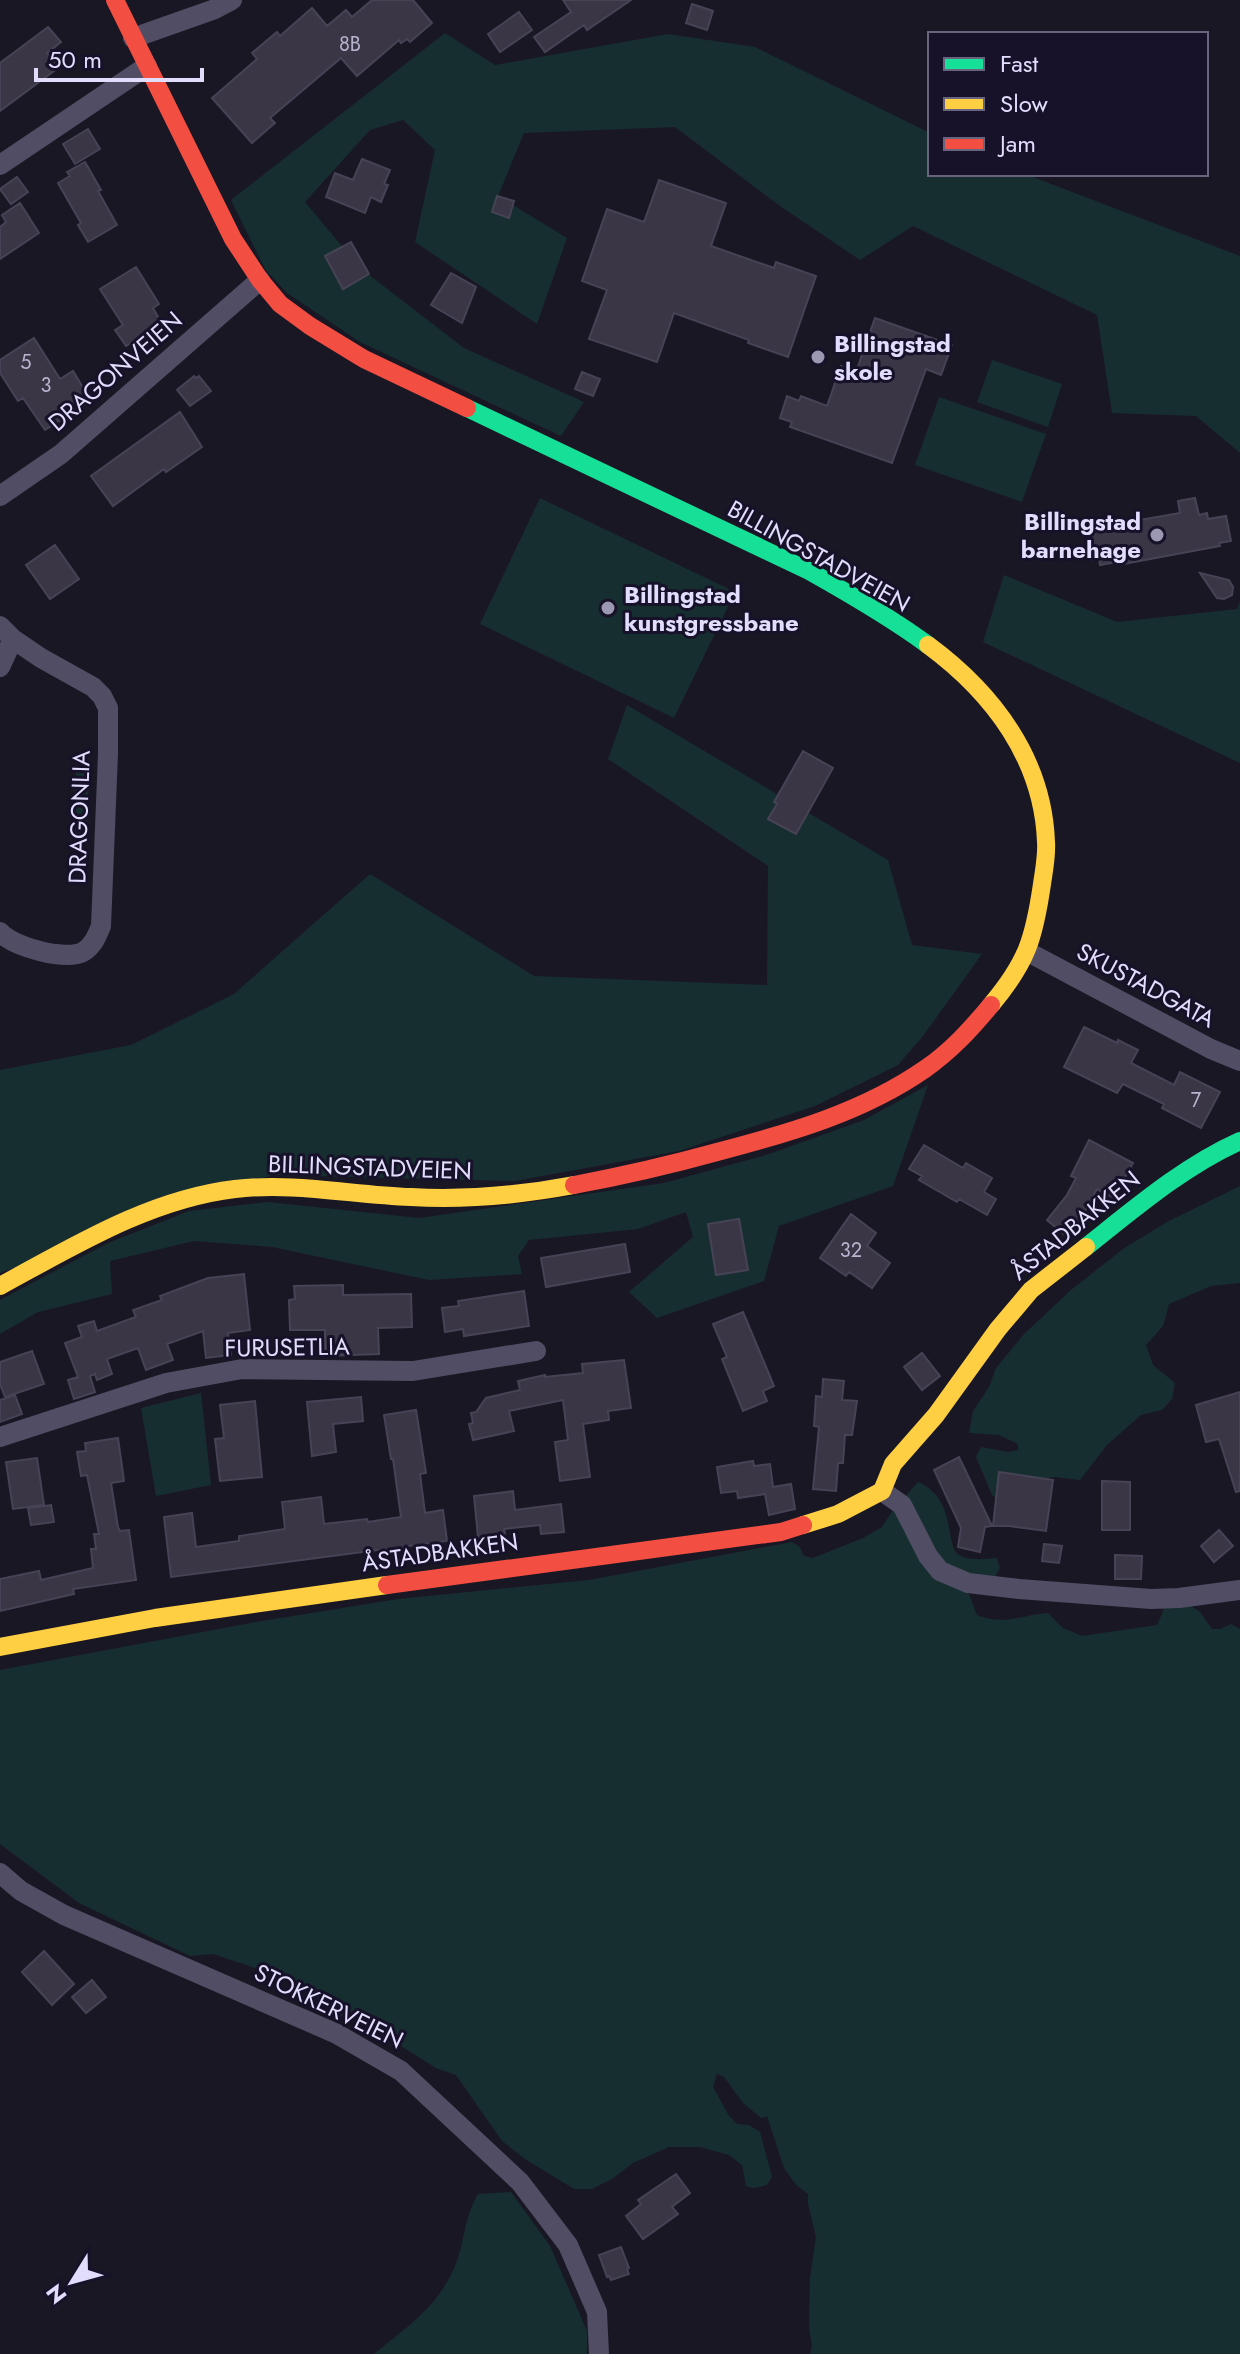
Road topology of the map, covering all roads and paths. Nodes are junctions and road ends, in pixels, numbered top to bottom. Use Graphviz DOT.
graph roads {
  1 [pos="115,0"];
  2 [pos="232,0"];
  3 [pos="133,38"];
  4 [pos="147,66"];
  5 [pos="0,165"];
  6 [pos="260,280"];
  7 [pos="0,496"];
  8 [pos="7,633"];
  9 [pos="0,667"];
  10 [pos="0,932"];
  11 [pos="1028,952"];
  12 [pos="1240,1061"];
  13 [pos="1240,1141"];
  14 [pos="0,1286"];
  15 [pos="536,1351"];
  16 [pos="0,1437"];
  17 [pos="882,1491"];
  18 [pos="1240,1590"];
  19 [pos="0,1647"];
  20 [pos="0,1873"];
  21 [pos="599,2354"];
  1 -- 3 [label="main road, BILLINGSTADVEIEN"];
  2 -- 3 [label="street"];
  3 -- 4 [label="main road, BILLINGSTADVEIEN"];
  4 -- 5 [label="street"];
  4 -- 6 [label="main road, BILLINGSTADVEIEN"];
  6 -- 7 [label="street, DRAGONVEIEN"];
  6 -- 11 [label="main road, BILLINGSTADVEIEN"];
  8 -- 9 [label="street, DRAGONLIA"];
  8 -- 10 [label="street, DRAGONLIA"];
  11 -- 12 [label="street, SKUSTADGATA"];
  11 -- 14 [label="main road, BILLINGSTADVEIEN"];
  13 -- 17 [label="main road, ÅSTADBAKKEN"];
  15 -- 16 [label="street, FURUSETLIA"];
  17 -- 18 [label="street"];
  17 -- 19 [label="main road, ÅSTADBAKKEN"];
  20 -- 21 [label="street, STOKKERVEIEN"];
}
